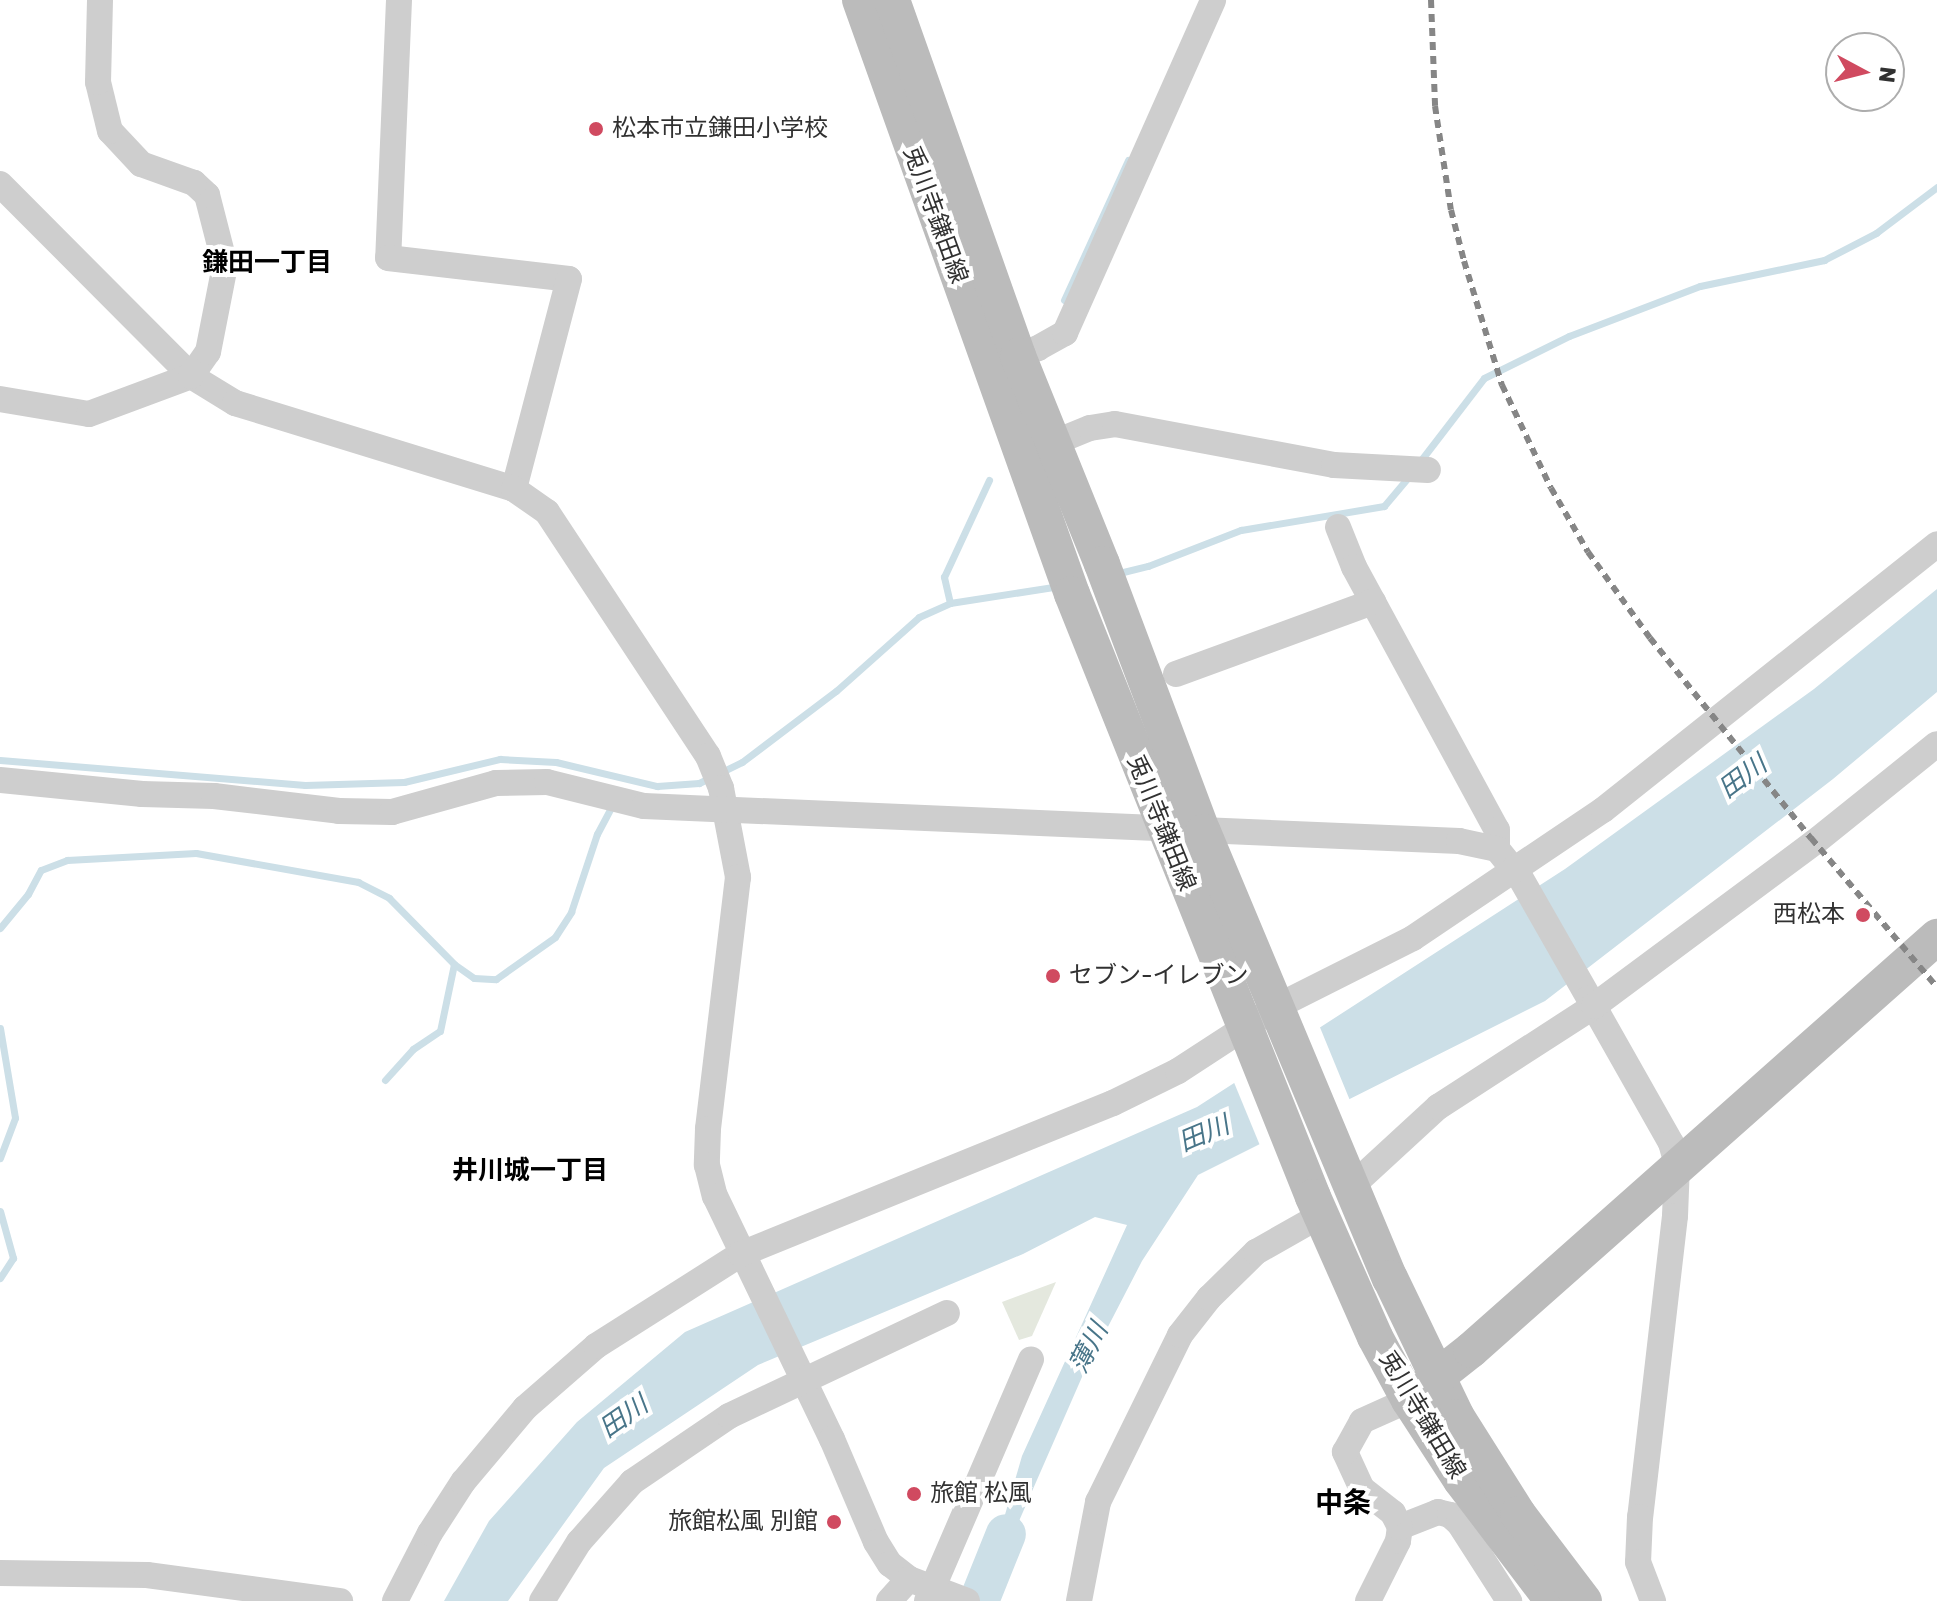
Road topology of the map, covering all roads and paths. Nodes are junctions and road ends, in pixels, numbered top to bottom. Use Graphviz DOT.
graph roads {
  1 [pos="100,0"];
  2 [pos="399,0"];
  3 [pos="860,0"];
  4 [pos="892,0"];
  5 [pos="1213,0"];
  6 [pos="0,184"];
  7 [pos="1004,360"];
  8 [pos="191,376"];
  9 [pos="0,399"];
  10 [pos="1037,449"];
  11 [pos="1428,470"];
  12 [pos="514,489"];
  13 [pos="1338,527"];
  14 [pos="1937,544"];
  15 [pos="1373,602"];
  16 [pos="1176,674"];
  17 [pos="1937,744"];
  18 [pos="0,780"];
  19 [pos="720,788"];
  20 [pos="1163,830"];
  21 [pos="1203,832"];
  22 [pos="1497,849"];
  23 [pos="1517,874"];
  24 [pos="1937,937"];
  25 [pos="1592,1002"];
  26 [pos="1279,1014"];
  27 [pos="1248,1035"];
  28 [pos="1677,1164"];
  29 [pos="1349,1180"];
  30 [pos="1317,1206"];
  31 [pos="744,1260"];
  32 [pos="947,1313"];
  33 [pos="1031,1359"];
  34 [pos="801,1376"];
  35 [pos="1437,1376"];
  36 [pos="1409,1400"];
  37 [pos="1400,1527"];
  38 [pos="0,1573"];
  39 [pos="935,1592"];
  40 [pos="340,1601"];
  41 [pos="395,1601"];
  42 [pos="542,1601"];
  43 [pos="889,1601"];
  44 [pos="1079,1601"];
  45 [pos="1368,1601"];
  46 [pos="1509,1601"];
  47 [pos="1553,1601"];
  48 [pos="1584,1601"];
  49 [pos="1653,1601"];
  1 -- 8 [label="street"];
  2 -- 12 [label="street"];
  3 -- 7 [label="main road, 兎川寺鎌田線"];
  4 -- 7 [label="main road, 兎川寺鎌田線"];
  5 -- 7 [label="street"];
  6 -- 8 [label="street"];
  7 -- 10 [label="main road, 兎川寺鎌田線"];
  8 -- 9 [label="street"];
  8 -- 12 [label="street"];
  10 -- 11 [label="street"];
  10 -- 20 [label="main road, 兎川寺鎌田線"];
  10 -- 21 [label="main road, 兎川寺鎌田線"];
  12 -- 19 [label="street"];
  13 -- 15 [label="street"];
  14 -- 23 [label="street"];
  15 -- 16 [label="street"];
  15 -- 22 [label="street"];
  17 -- 25 [label="street"];
  18 -- 19 [label="street"];
  19 -- 20 [label="street"];
  19 -- 31 [label="street"];
  20 -- 21 [label="street"];
  20 -- 27 [label="main road, 兎川寺鎌田線"];
  21 -- 22 [label="street"];
  21 -- 26 [label="main road, 兎川寺鎌田線"];
  22 -- 23 [label="street"];
  23 -- 25 [label="street"];
  23 -- 26 [label="street"];
  24 -- 28 [label="main road"];
  25 -- 28 [label="street"];
  25 -- 29 [label="street"];
  26 -- 27 [label="street"];
  26 -- 29 [label="main road, 兎川寺鎌田線"];
  27 -- 30 [label="main road, 兎川寺鎌田線"];
  27 -- 31 [label="street"];
  28 -- 35 [label="main road"];
  28 -- 49 [label="street"];
  29 -- 35 [label="main road, 兎川寺鎌田線"];
  30 -- 36 [label="main road, 兎川寺鎌田線"];
  30 -- 44 [label="street"];
  31 -- 34 [label="street"];
  31 -- 41 [label="street"];
  32 -- 34 [label="street"];
  33 -- 39 [label="street"];
  34 -- 39 [label="street"];
  34 -- 42 [label="street"];
  35 -- 36 [label="main road"];
  35 -- 48 [label="main road, 兎川寺鎌田線"];
  36 -- 37 [label="street"];
  36 -- 47 [label="main road, 兎川寺鎌田線"];
  37 -- 45 [label="street"];
  37 -- 46 [label="street"];
  38 -- 40 [label="street"];
  39 -- 43 [label="street"];
}
